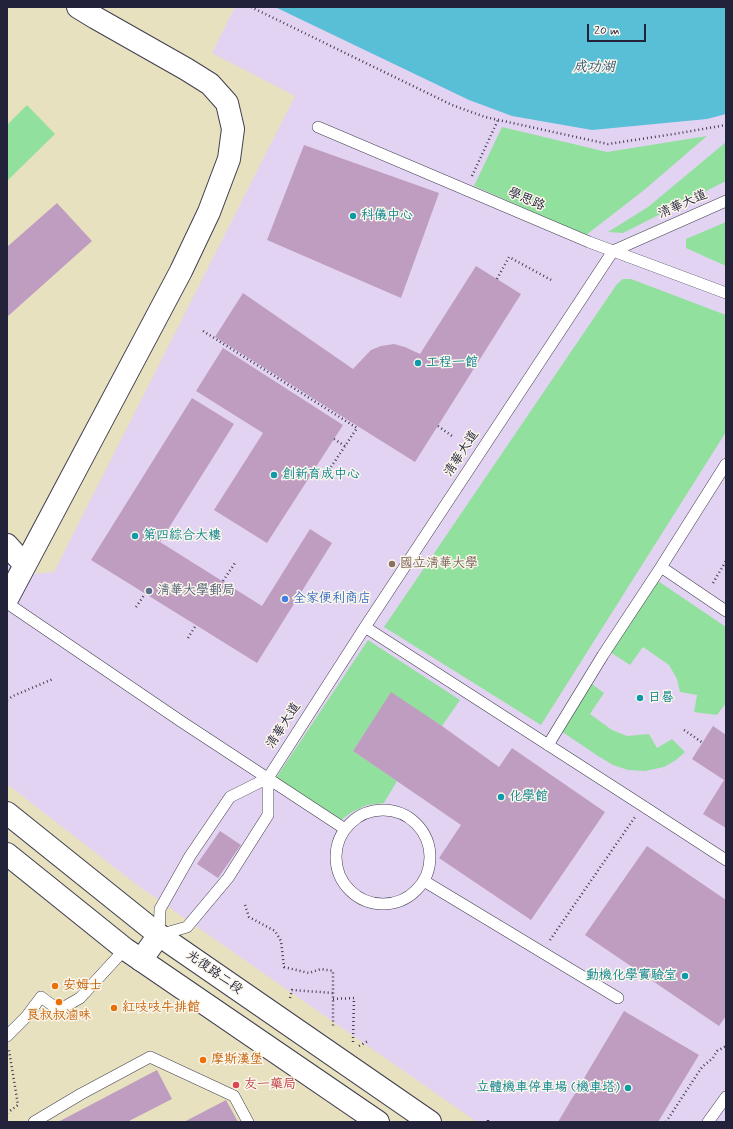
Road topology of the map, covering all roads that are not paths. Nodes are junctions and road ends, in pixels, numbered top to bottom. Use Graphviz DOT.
graph roads {
  1 [pos="78,7"];
  2 [pos="318,127"];
  3 [pos="726,201"];
  4 [pos="613,251"];
  5 [pos="726,292"];
  6 [pos="726,464"];
  7 [pos="7,545"];
  8 [pos="25,565"];
  9 [pos="661,567"];
  10 [pos="7,599"];
  11 [pos="7,603"];
  12 [pos="726,611"];
  13 [pos="365,627"];
  14 [pos="548,745"];
  15 [pos="268,778"];
  16 [pos="7,813"];
  17 [pos="345,829"];
  18 [pos="7,854"];
  19 [pos="726,860"];
  20 [pos="424,881"];
  21 [pos="159,935"];
  22 [pos="133,954"];
  23 [pos="618,998"];
  24 [pos="8,1041"];
  25 [pos="726,1097"];
  26 [pos="34,1122"];
  27 [pos="248,1122"];
  28 [pos="378,1122"];
  29 [pos="430,1122"];
  30 [pos="708,1122"];
  1 -- 8 [label="main road"];
  2 -- 4 [label="lane, 學思路"];
  3 -- 4 [label="lane, 清華大道"];
  4 -- 5 [label="lane, 學思路"];
  4 -- 13 [label="lane, 清華大道"];
  6 -- 9 [label="lane"];
  7 -- 8 [label="main road"];
  8 -- 10 [label="main road"];
  9 -- 12 [label="lane"];
  9 -- 14 [label="lane"];
  11 -- 15 [label="lane"];
  13 -- 14 [label="lane"];
  13 -- 15 [label="lane, 清華大道"];
  14 -- 19 [label="lane"];
  15 -- 17 [label="lane"];
  15 -- 21 [label="lane"];
  15 -- 21 [label="lane"];
  16 -- 21 [label="main road, 光復路二段"];
  17 -- 20 [label="lane"];
  17 -- 20 [label="lane"];
  18 -- 22 [label="main road"];
  20 -- 23 [label="lane"];
  21 -- 22 [label="main road"];
  21 -- 29 [label="main road, 光復路二段"];
  22 -- 24 [label="lane"];
  22 -- 28 [label="main road"];
  25 -- 30 [label="lane"];
  26 -- 27 [label="lane"];
}
